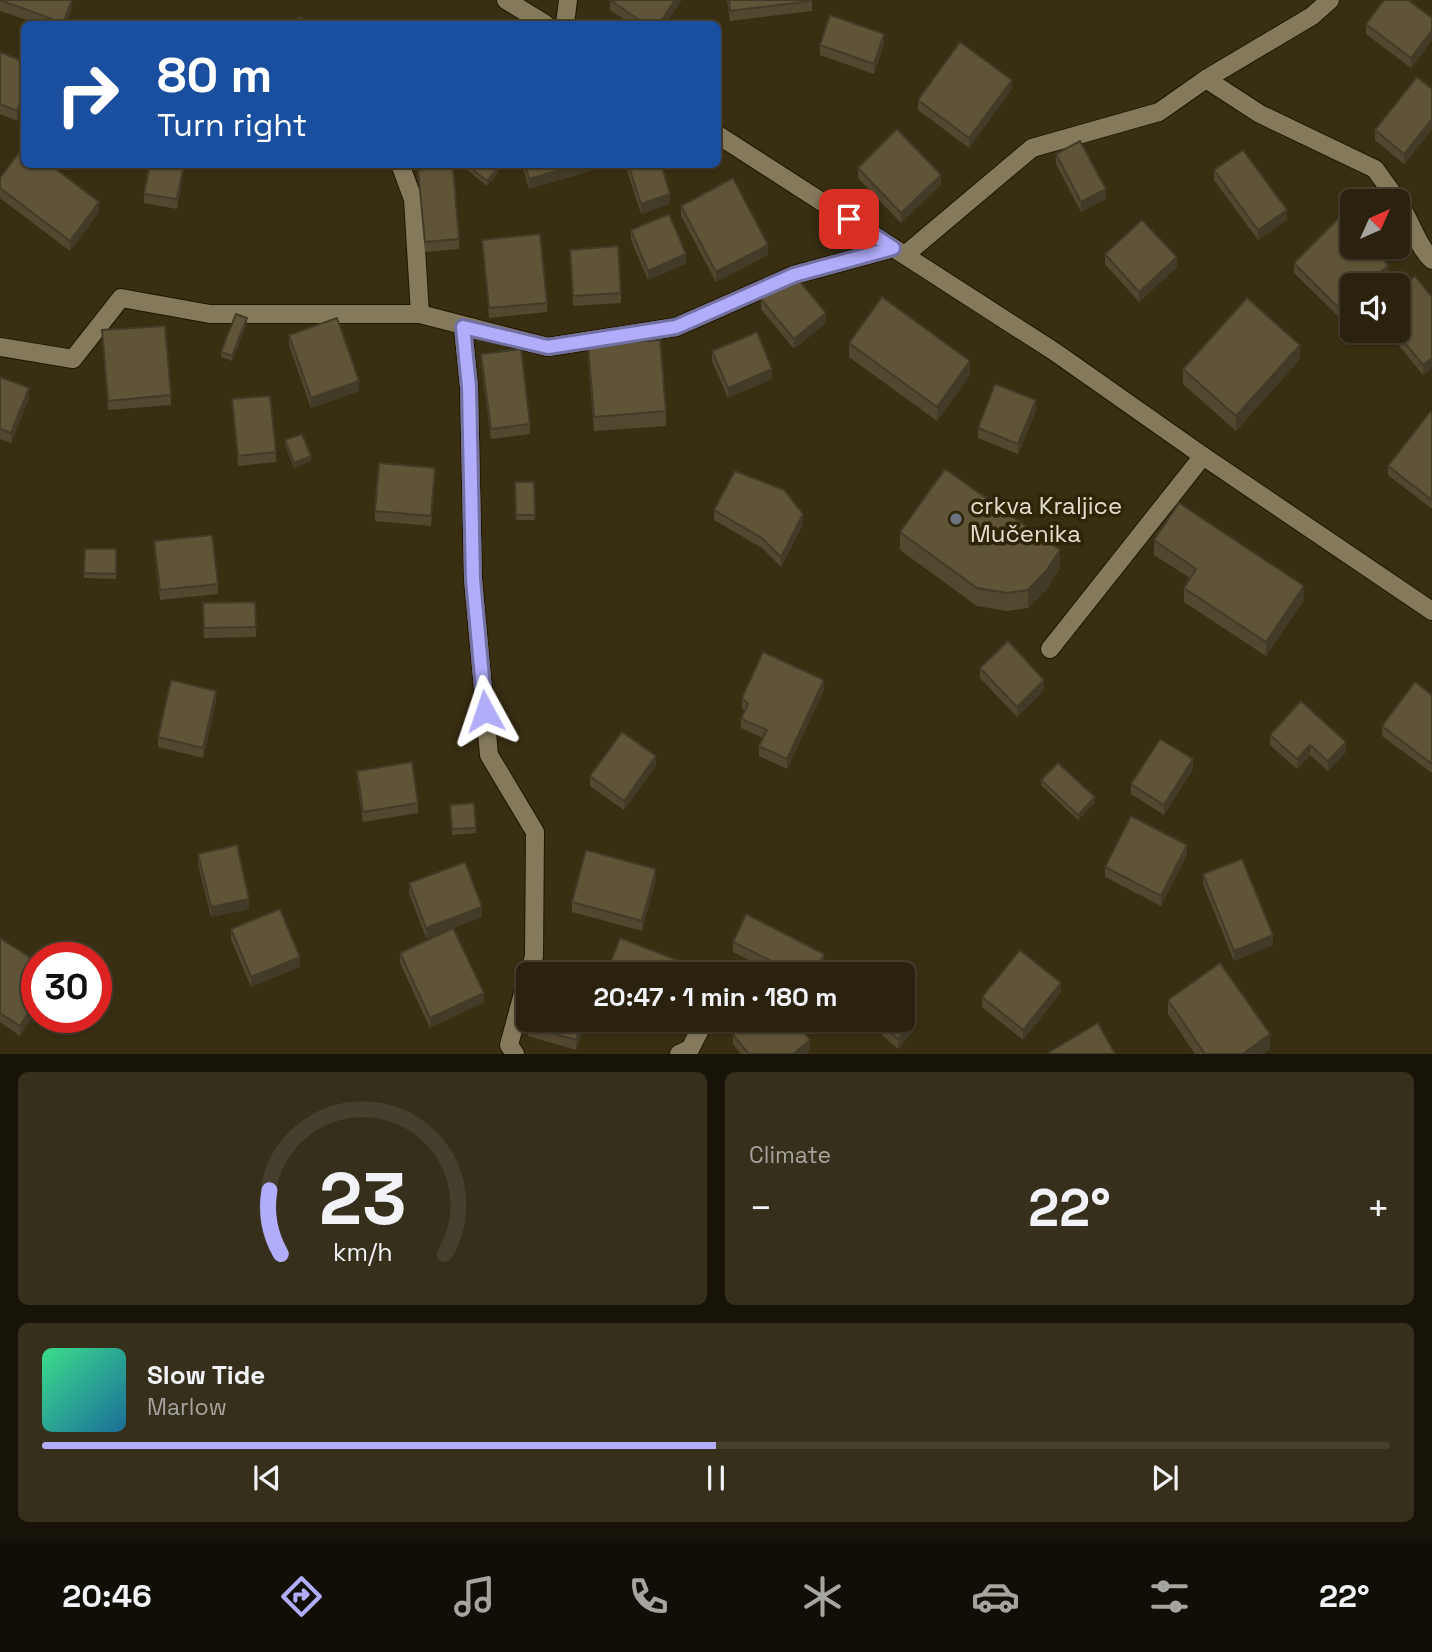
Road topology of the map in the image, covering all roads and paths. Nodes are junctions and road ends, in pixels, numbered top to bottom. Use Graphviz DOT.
graph roads {
  1 [pos="506,0"];
  2 [pos="568,0"];
  3 [pos="1331,0"];
  4 [pos="540,21"];
  5 [pos="565,21"];
  6 [pos="1206,79"];
  7 [pos="721,137"];
  8 [pos="401,168"];
  9 [pos="1389,189"];
  10 [pos="1410,218"];
  11 [pos="899,251"];
  12 [pos="1432,260"];
  13 [pos="419,314"];
  14 [pos="463,327"];
  15 [pos="0,347"];
  16 [pos="1203,456"];
  17 [pos="1432,611"];
  18 [pos="1049,649"];
  19 [pos="532,962"];
  20 [pos="516,1020"];
  21 [pos="699,1032"];
  22 [pos="515,1054"];
  23 [pos="679,1054"];
  1 -- 4 [label="street"];
  2 -- 5 [label="street"];
  3 -- 6 [label="street"];
  6 -- 9 [label="street"];
  6 -- 11 [label="street"];
  7 -- 11 [label="street"];
  8 -- 13 [label="street"];
  10 -- 12 [label="street"];
  11 -- 14 [label="street"];
  11 -- 16 [label="street"];
  13 -- 14 [label="street"];
  13 -- 15 [label="street"];
  14 -- 19 [label="street"];
  16 -- 17 [label="street"];
  16 -- 18 [label="street"];
  20 -- 22 [label="street"];
  21 -- 23 [label="street"];
}
